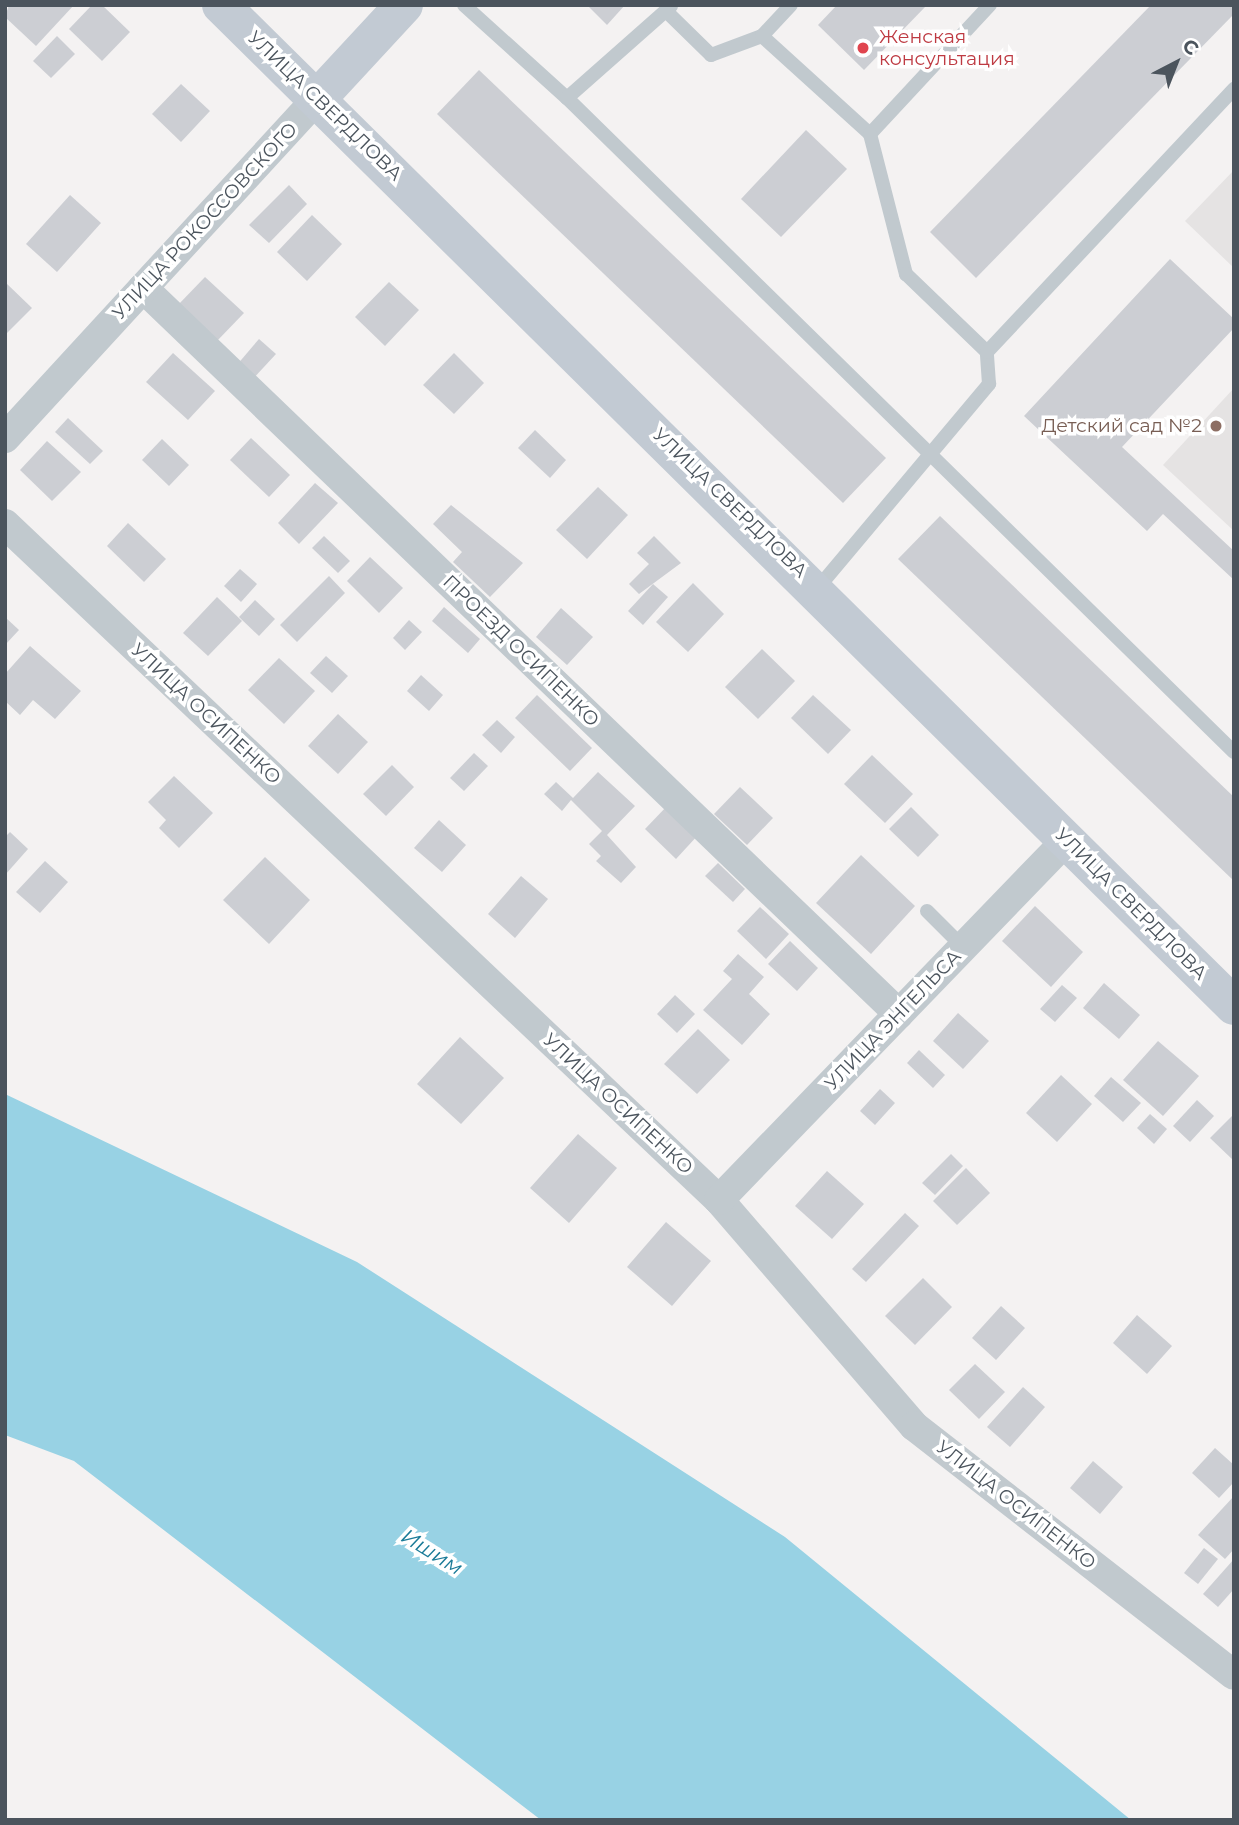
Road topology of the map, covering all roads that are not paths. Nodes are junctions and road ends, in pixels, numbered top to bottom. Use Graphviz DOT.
graph roads {
  1 [pos="221,5"];
  2 [pos="404,5"];
  3 [pos="464,5"];
  4 [pos="791,5"];
  5 [pos="990,5"];
  6 [pos="669,8"];
  7 [pos="762,36"];
  8 [pos="1234,89"];
  9 [pos="567,98"];
  10 [pos="317,99"];
  11 [pos="870,134"];
  12 [pos="143,288"];
  13 [pos="987,352"];
  14 [pos="5,438"];
  15 [pos="934,456"];
  16 [pos="5,524"];
  17 [pos="817,589"];
  18 [pos="1234,752"];
  19 [pos="1066,841"];
  20 [pos="927,911"];
  21 [pos="963,947"];
  22 [pos="1234,1006"];
  23 [pos="899,1014"];
  24 [pos="719,1200"];
  25 [pos="1234,1675"];
  1 -- 10 [label="street, УЛИЦА СВЕРДЛОВА"];
  2 -- 10 [label="street, УЛИЦА РОКОССОВСКОГО"];
  3 -- 9 [label="lane"];
  4 -- 7 [label="lane"];
  5 -- 11 [label="lane"];
  6 -- 7 [label="lane"];
  6 -- 9 [label="lane"];
  7 -- 11 [label="lane"];
  8 -- 13 [label="lane"];
  9 -- 15 [label="lane"];
  10 -- 12 [label="street, УЛИЦА РОКОССОВСКОГО"];
  10 -- 17 [label="street, УЛИЦА СВЕРДЛОВА"];
  11 -- 13 [label="lane"];
  12 -- 14 [label="street, УЛИЦА РОКОССОВСКОГО"];
  12 -- 23 [label="street, ПРОЕЗД ОСИПЕНКО"];
  13 -- 15 [label="lane"];
  15 -- 17 [label="lane"];
  15 -- 18 [label="lane"];
  16 -- 24 [label="street, УЛИЦА ОСИПЕНКО"];
  17 -- 19 [label="street, УЛИЦА СВЕРДЛОВА"];
  19 -- 21 [label="street, УЛИЦА ЭНГЕЛЬСА"];
  19 -- 22 [label="street, УЛИЦА СВЕРДЛОВА"];
  20 -- 21 [label="lane"];
  21 -- 23 [label="street, УЛИЦА ЭНГЕЛЬСА"];
  23 -- 24 [label="street, УЛИЦА ЭНГЕЛЬСА"];
  24 -- 25 [label="street, УЛИЦА ОСИПЕНКО"];
}
